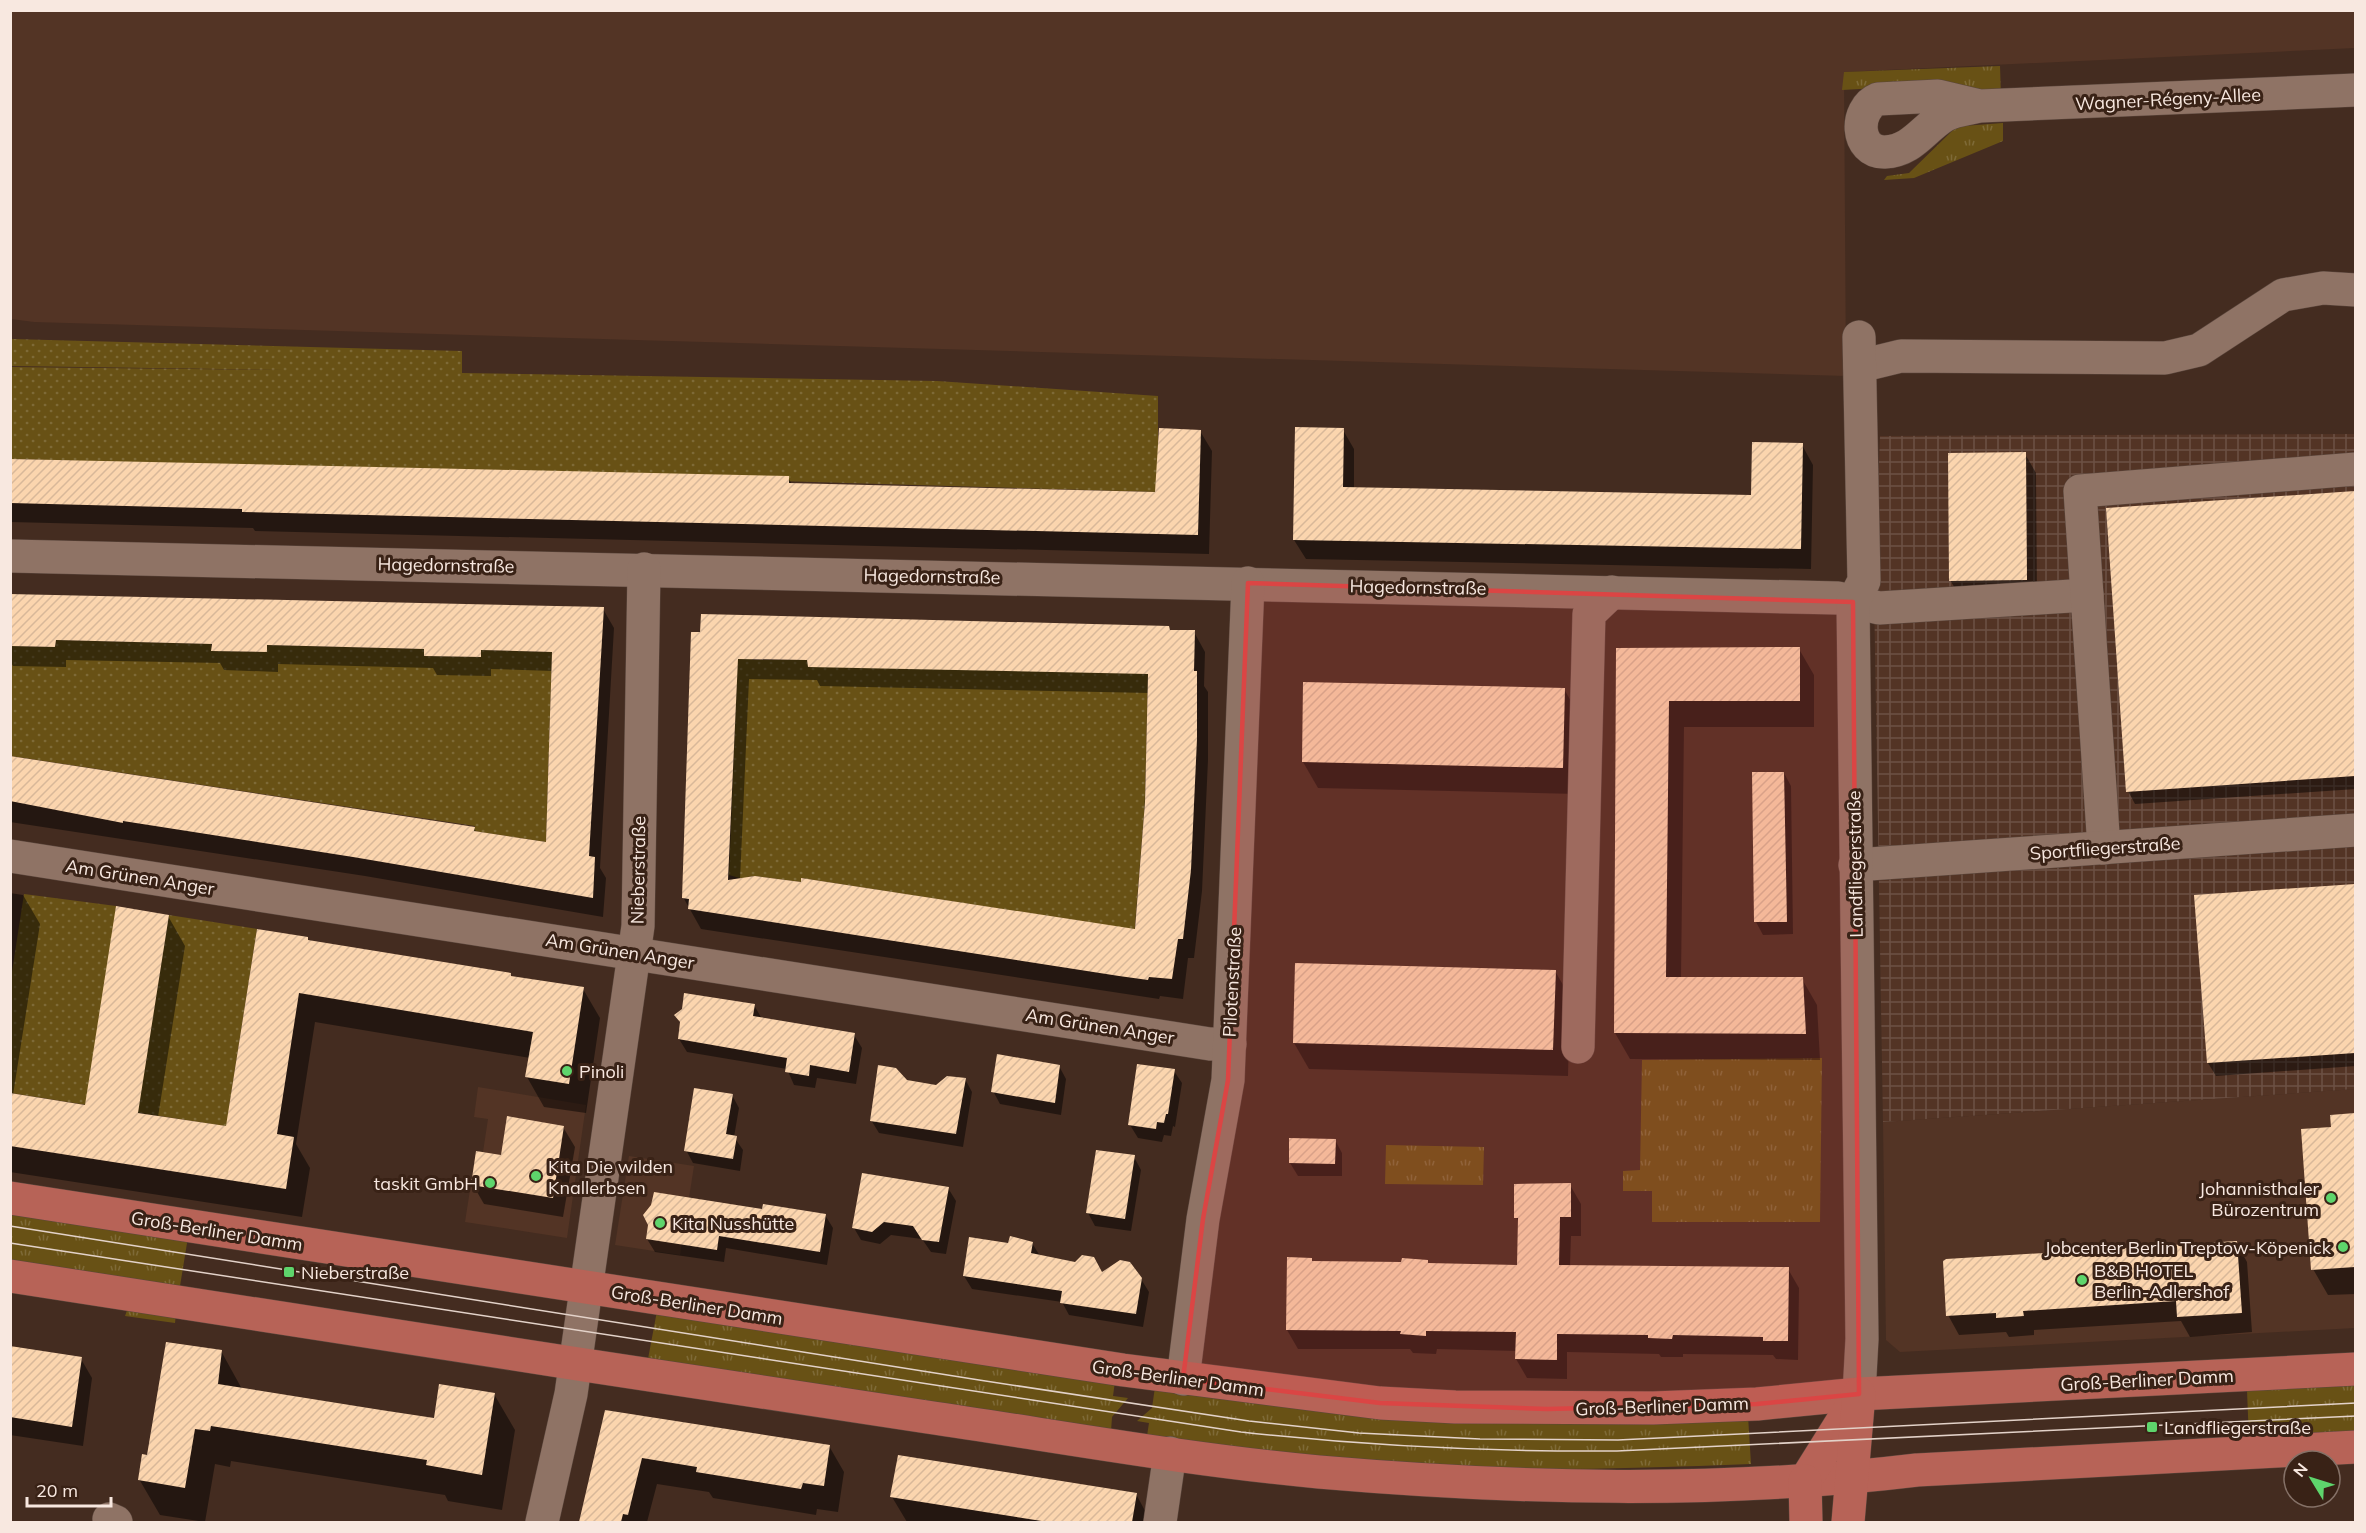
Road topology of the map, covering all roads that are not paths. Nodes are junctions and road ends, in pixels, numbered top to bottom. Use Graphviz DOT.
graph roads {
  1 [pos="2355,90"];
  2 [pos="1980,106"];
  3 [pos="2355,290"];
  4 [pos="2355,469"];
  5 [pos="10,556"];
  6 [pos="645,569"];
  7 [pos="1248,583"];
  8 [pos="1612,592"];
  9 [pos="2087,595"];
  10 [pos="1853,602"];
  11 [pos="2355,830"];
  12 [pos="2104,848"];
  13 [pos="10,856"];
  14 [pos="1855,865"];
  15 [pos="634,953"];
  16 [pos="1230,1044"];
  17 [pos="1578,1047"];
  18 [pos="10,1198"];
  19 [pos="10,1276"];
  20 [pos="586,1288"];
  21 [pos="575,1365"];
  22 [pos="2355,1369"];
  23 [pos="1183,1378"];
  24 [pos="1859,1394"];
  25 [pos="2355,1447"];
  26 [pos="1170,1453"];
  27 [pos="1851,1478"];
  28 [pos="1805,1481"];
  29 [pos="542,1522"];
  30 [pos="1160,1522"];
  31 [pos="1806,1522"];
  32 [pos="1848,1522"];
  1 -- 2 [label="street, Wagner-Régeny-Allee"];
  3 -- 10 [label="street, Landfliegerstraße"];
  4 -- 9 [label="street"];
  5 -- 6 [label="street, Hagedornstraße"];
  6 -- 7 [label="street, Hagedornstraße"];
  6 -- 15 [label="street, Nieberstraße"];
  7 -- 8 [label="street, Hagedornstraße"];
  7 -- 16 [label="street, Pilotenstraße"];
  8 -- 10 [label="street, Hagedornstraße"];
  8 -- 17 [label="street"];
  9 -- 10 [label="street, Hagedornstraße"];
  9 -- 12 [label="street"];
  10 -- 14 [label="street, Landfliegerstraße"];
  11 -- 12 [label="street, Sportfliegerstraße"];
  12 -- 14 [label="street, Sportfliegerstraße"];
  13 -- 15 [label="street, Am Grünen Anger"];
  14 -- 24 [label="street, Landfliegerstraße"];
  15 -- 16 [label="street, Am Grünen Anger"];
  15 -- 20 [label="street, Nieberstraße"];
  16 -- 23 [label="street, Pilotenstraße"];
  18 -- 20 [label="main road, Groß-Berliner Damm"];
  19 -- 21 [label="main road"];
  20 -- 21 [label="street, Nieberstraße"];
  20 -- 23 [label="main road, Groß-Berliner Damm"];
  21 -- 26 [label="main road"];
  21 -- 29 [label="street, Nieberstraße"];
  22 -- 24 [label="main road, Groß-Berliner Damm"];
  23 -- 24 [label="main road, Groß-Berliner Damm"];
  24 -- 27 [label="main road"];
  24 -- 28 [label="main road"];
  25 -- 27 [label="main road"];
  26 -- 28 [label="main road"];
  26 -- 30 [label="street"];
  27 -- 28 [label="main road"];
  27 -- 32 [label="main road"];
  28 -- 31 [label="main road"];
}
